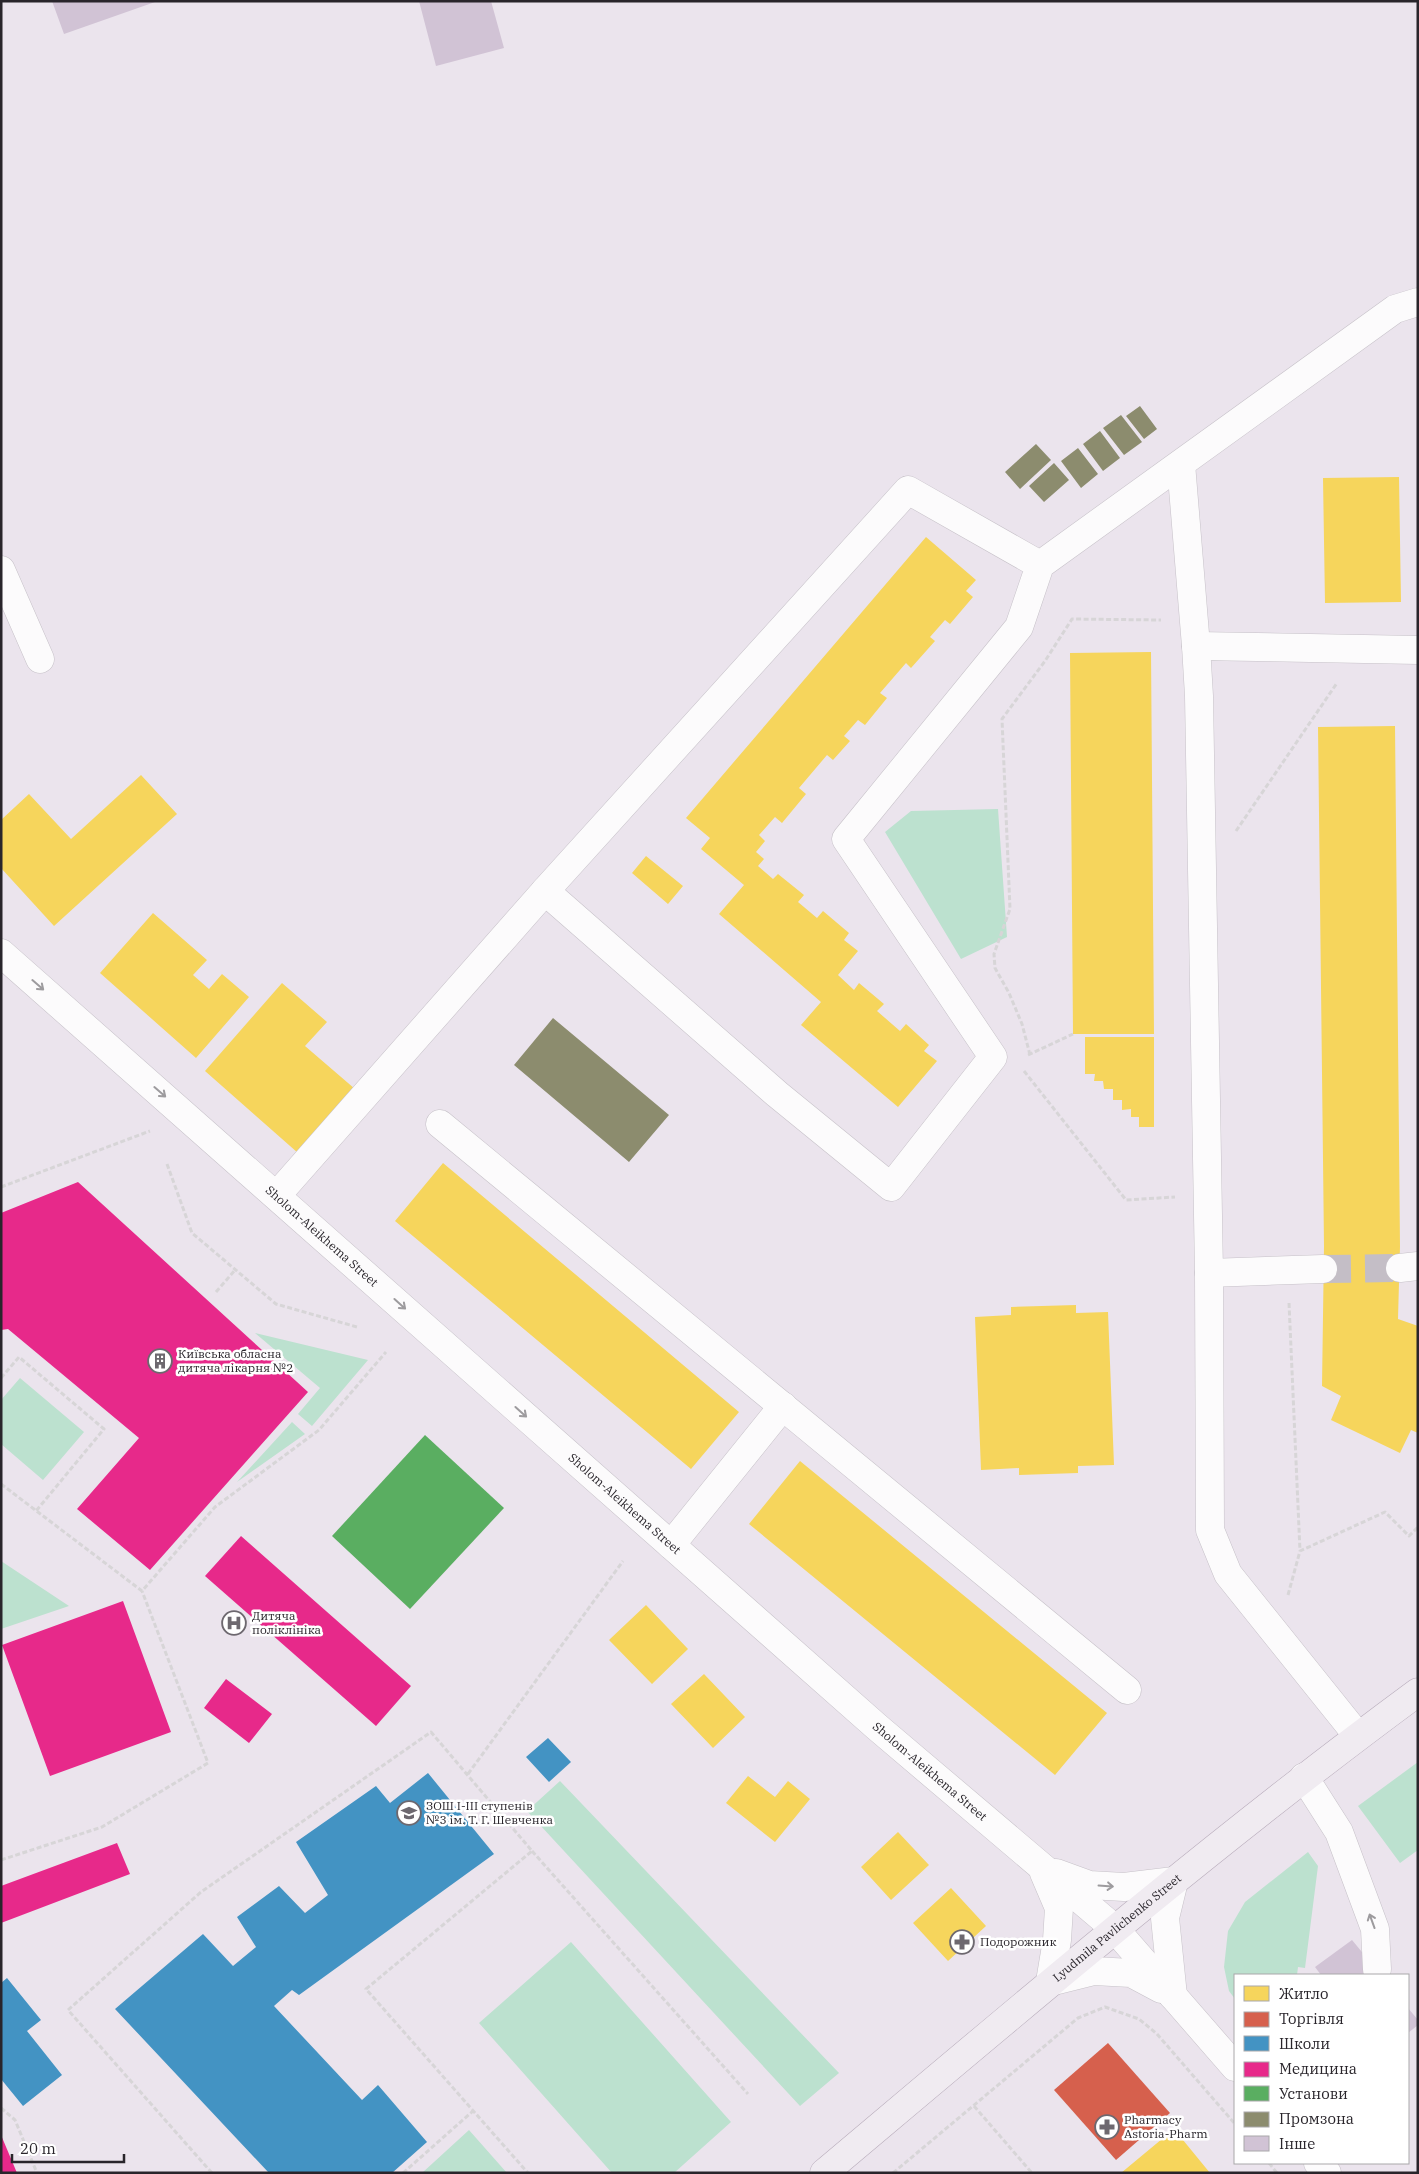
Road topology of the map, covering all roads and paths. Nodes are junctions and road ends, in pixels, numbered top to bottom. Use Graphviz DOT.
graph roads {
  1 [pos="1418,302"];
  2 [pos="1181,464"];
  3 [pos="1040,565"];
  4 [pos="1,570"];
  5 [pos="1195,633"];
  6 [pos="1360,649"];
  7 [pos="1418,650"];
  8 [pos="40,659"];
  9 [pos="1233,836"];
  10 [pos="545,891"];
  11 [pos="1,953"];
  12 [pos="1072,1034"];
  13 [pos="1030,1055"];
  14 [pos="1005,1059"];
  15 [pos="187,1116"];
  16 [pos="440,1124"];
  17 [pos="167,1164"];
  18 [pos="1,1187"];
  19 [pos="1207,1194"];
  20 [pos="277,1196"];
  21 [pos="1323,1269"];
  22 [pos="235,1270"];
  23 [pos="1288,1270"];
  24 [pos="1209,1273"];
  25 [pos="216,1292"];
  26 [pos="357,1327"];
  27 [pos="386,1352"];
  28 [pos="1,1378"];
  29 [pos="783,1406"];
  30 [pos="1,1484"];
  31 [pos="36,1511"];
  32 [pos="1418,1527"];
  33 [pos="671,1545"];
  34 [pos="1300,1551"];
  35 [pos="623,1561"];
  36 [pos="142,1591"];
  37 [pos="1276,1635"];
  38 [pos="1127,1690"];
  39 [pos="1418,1692"];
  40 [pos="1358,1736"];
  41 [pos="468,1774"];
  42 [pos="1304,1777"];
  43 [pos="532,1851"];
  44 [pos="1,1860"];
  45 [pos="1042,1869"];
  46 [pos="1174,1881"];
  47 [pos="1114,1928"];
  48 [pos="1377,1969"];
  49 [pos="1050,1982"];
  50 [pos="1173,1996"];
  51 [pos="1234,2066"];
  52 [pos="748,2094"];
  53 [pos="974,2106"];
  54 [pos="1,2108"];
  55 [pos="473,2111"];
  56 [pos="1234,2123"];
  57 [pos="37,2173"];
  58 [pos="212,2173"];
  59 [pos="403,2173"];
  60 [pos="528,2173"];
  61 [pos="824,2173"];
  62 [pos="893,2173"];
  63 [pos="1032,2173"];
  1 -- 2 [label="street"];
  2 -- 3 [label="street"];
  2 -- 5 [label="street"];
  3 -- 10 [label="street"];
  3 -- 14 [label="street"];
  4 -- 8 [label="street"];
  5 -- 6 [label="street"];
  5 -- 13 [label="path"];
  5 -- 19 [label="street"];
  6 -- 7 [label="street"];
  6 -- 9 [label="path"];
  10 -- 14 [label="street"];
  10 -- 20 [label="street"];
  11 -- 15 [label="street, Sholom-Aleikhema Street, one-way"];
  12 -- 13 [label="path"];
  13 -- 14 [label="path"];
  14 -- 19 [label="path"];
  15 -- 18 [label="path"];
  15 -- 20 [label="street, Sholom-Aleikhema Street"];
  16 -- 29 [label="street"];
  17 -- 22 [label="path"];
  19 -- 24 [label="street"];
  20 -- 33 [label="street, Sholom-Aleikhema Street, one-way"];
  21 -- 23 [label="street"];
  22 -- 25 [label="path"];
  22 -- 26 [label="path"];
  23 -- 24 [label="street"];
  23 -- 34 [label="path"];
  24 -- 37 [label="street"];
  27 -- 36 [label="path"];
  28 -- 31 [label="path"];
  29 -- 33 [label="street"];
  29 -- 38 [label="street"];
  30 -- 31 [label="path"];
  31 -- 36 [label="path"];
  32 -- 34 [label="path"];
  33 -- 45 [label="street, Sholom-Aleikhema Street"];
  34 -- 37 [label="path"];
  35 -- 41 [label="path"];
  36 -- 44 [label="path"];
  37 -- 40 [label="street"];
  39 -- 40 [label="main road, Lyudmila Pavlichenko Street"];
  40 -- 42 [label="main road, Lyudmila Pavlichenko Street"];
  41 -- 43 [label="path"];
  41 -- 58 [label="path"];
  42 -- 46 [label="main road, Lyudmila Pavlichenko Street"];
  48 -- 42 [label="street, one-way"];
  43 -- 52 [label="path"];
  43 -- 55 [label="path"];
  45 -- 46 [label="street, one-way"];
  45 -- 47 [label="street, Sholom-Aleikhema Street"];
  45 -- 49 [label="street"];
  46 -- 47 [label="main road, Lyudmila Pavlichenko Street"];
  46 -- 50 [label="street"];
  47 -- 49 [label="main road, Lyudmila Pavlichenko Street"];
  47 -- 50 [label="street, Sholom-Aleikhema Street"];
  49 -- 50 [label="street"];
  49 -- 61 [label="main road, Lyudmila Pavlichenko Street"];
  50 -- 51 [label="street, Sholom-Aleikhema Street"];
  53 -- 56 [label="path"];
  53 -- 62 [label="path"];
  53 -- 63 [label="path"];
  54 -- 57 [label="path"];
  55 -- 59 [label="path"];
  55 -- 60 [label="path"];
}
